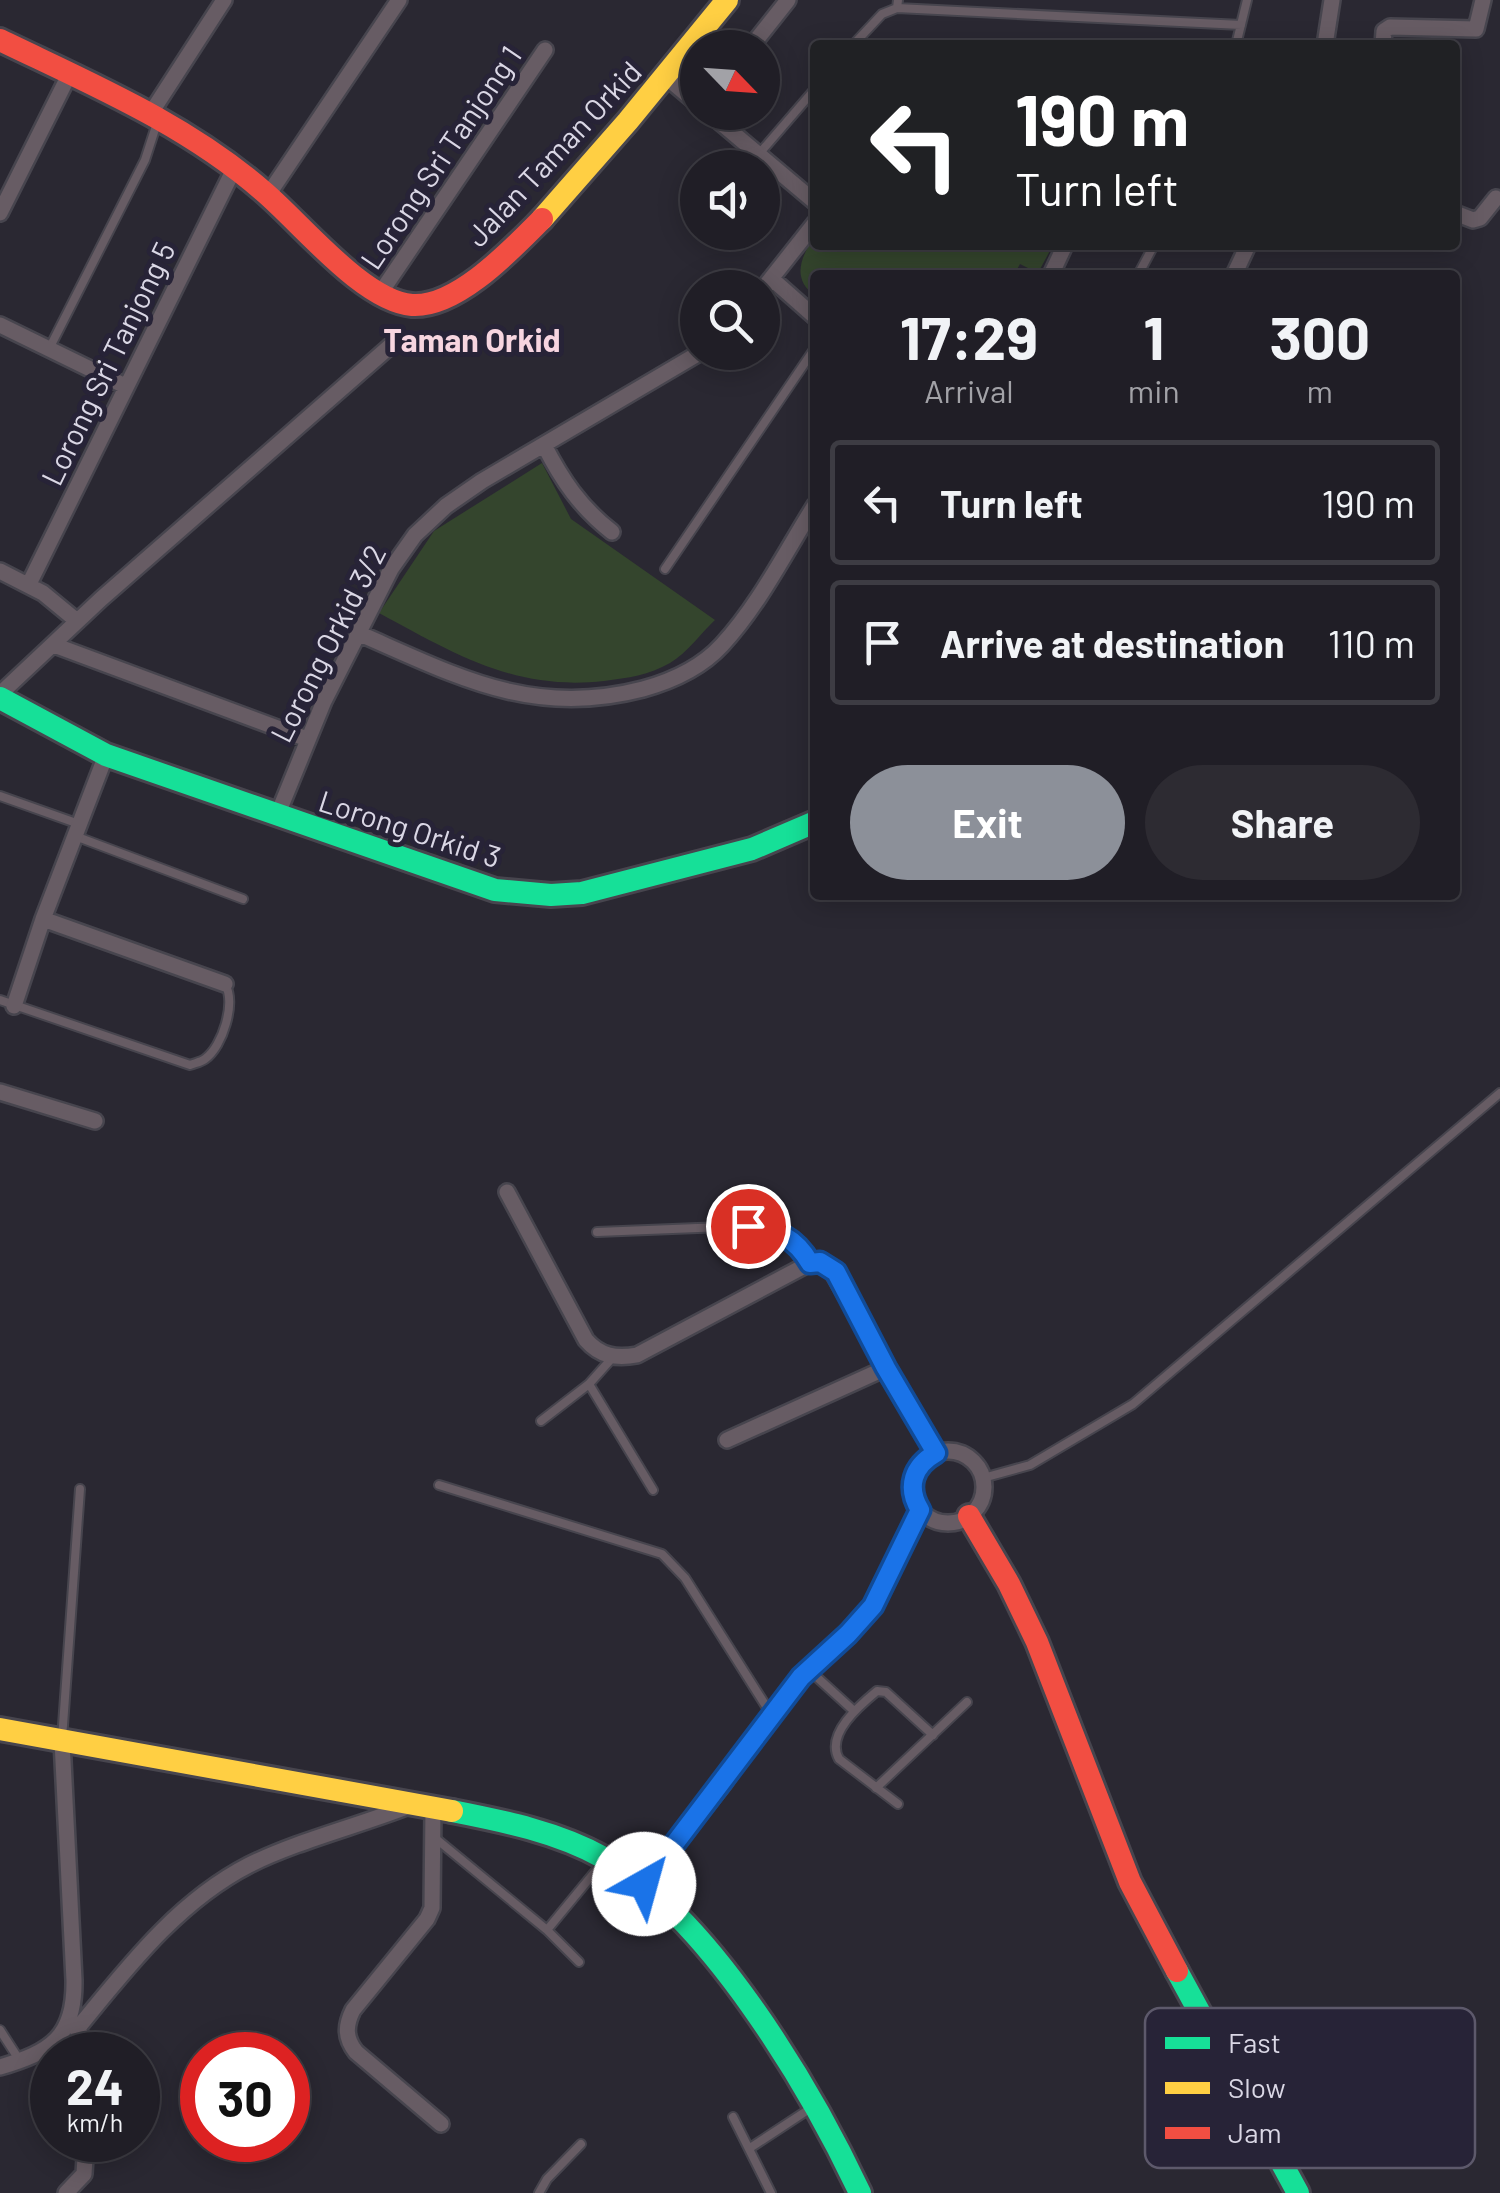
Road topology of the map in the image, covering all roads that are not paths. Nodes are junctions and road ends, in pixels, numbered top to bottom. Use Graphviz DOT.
graph roads {
  1 [pos="224,0"];
  2 [pos="399,0"];
  3 [pos="727,0"];
  4 [pos="788,0"];
  5 [pos="1247,0"];
  6 [pos="1332,0"];
  7 [pos="1484,0"];
  8 [pos="898,4"];
  9 [pos="1241,25"];
  10 [pos="764,30"];
  11 [pos="0,40"];
  12 [pos="859,40"];
  13 [pos="1237,40"];
  14 [pos="1327,40"];
  15 [pos="1383,40"];
  16 [pos="546,50"];
  17 [pos="69,74"];
  18 [pos="665,76"];
  19 [pos="680,89"];
  20 [pos="810,96"];
  21 [pos="153,118"];
  22 [pos="729,130"];
  23 [pos="752,150"];
  24 [pos="762,150"];
  25 [pos="235,167"];
  26 [pos="780,173"];
  27 [pos="268,195"];
  28 [pos="810,198"];
  29 [pos="1496,198"];
  30 [pos="0,213"];
  31 [pos="1460,214"];
  32 [pos="810,229"];
  33 [pos="778,270"];
  34 [pos="780,293"];
  35 [pos="380,296"];
  36 [pos="810,314"];
  37 [pos="0,324"];
  38 [pos="396,341"];
  39 [pos="49,348"];
  40 [pos="810,355"];
  41 [pos="680,364"];
  42 [pos="125,386"];
  43 [pos="544,445"];
  44 [pos="810,512"];
  45 [pos="612,532"];
  46 [pos="665,569"];
  47 [pos="0,570"];
  48 [pos="29,584"];
  49 [pos="77,620"];
  50 [pos="358,633"];
  51 [pos="54,645"];
  52 [pos="0,696"];
  53 [pos="307,739"];
  54 [pos="106,754"];
  55 [pos="0,796"];
  56 [pos="277,816"];
  57 [pos="810,824"];
  58 [pos="77,830"];
  59 [pos="243,900"];
  60 [pos="43,919"];
  61 [pos="225,984"];
  62 [pos="7,1003"];
  63 [pos="0,1092"];
  64 [pos="1500,1093"];
  65 [pos="95,1122"];
  66 [pos="506,1192"];
  67 [pos="596,1232"];
  68 [pos="810,1263"];
  69 [pos="613,1356"];
  70 [pos="886,1368"];
  71 [pos="589,1384"];
  72 [pos="542,1421"];
  73 [pos="727,1440"];
  74 [pos="936,1453"];
  75 [pos="983,1478"];
  76 [pos="439,1485"];
  77 [pos="80,1489"];
  78 [pos="654,1490"];
  79 [pos="920,1510"];
  80 [pos="969,1516"];
  81 [pos="810,1670"];
  82 [pos="967,1702"];
  83 [pos="854,1711"];
  84 [pos="772,1714"];
  85 [pos="0,1729"];
  86 [pos="933,1735"];
  87 [pos="62,1741"];
  88 [pos="876,1788"];
  89 [pos="898,1804"];
  90 [pos="423,1806"];
  91 [pos="433,1836"];
  92 [pos="606,1858"];
  93 [pos="644,1884"];
  94 [pos="547,1930"];
  95 [pos="579,1962"];
  96 [pos="1196,2008"];
  97 [pos="74,2025"];
  98 [pos="0,2030"];
  99 [pos="79,2032"];
  100 [pos="20,2061"];
  101 [pos="0,2068"];
  102 [pos="815,2105"];
  103 [pos="733,2117"];
  104 [pos="441,2124"];
  105 [pos="581,2144"];
  106 [pos="750,2148"];
  107 [pos="85,2162"];
  108 [pos="1283,2168"];
  109 [pos="66,2193"];
  110 [pos="539,2193"];
  111 [pos="772,2193"];
  112 [pos="860,2193"];
  113 [pos="1298,2193"];
  1 -- 21 [label="street"];
  2 -- 27 [label="street"];
  3 -- 18 [label="street, Jalan Taman Orkid"];
  4 -- 10 [label="street"];
  5 -- 9 [label="lane"];
  6 -- 14 [label="street"];
  7 -- 15 [label="street"];
  8 -- 9 [label="lane"];
  8 -- 12 [label="lane"];
  9 -- 13 [label="lane"];
  11 -- 17 [label="street, Jalan Taman Orkid"];
  16 -- 35 [label="street, Lorong Sri Tanjong 1"];
  17 -- 21 [label="street, Jalan Taman Orkid"];
  17 -- 30 [label="street"];
  18 -- 19 [label="street"];
  18 -- 35 [label="street, Jalan Taman Orkid"];
  20 -- 24 [label="lane"];
  21 -- 25 [label="street, Jalan Taman Orkid"];
  21 -- 39 [label="lane"];
  22 -- 23 [label="street"];
  25 -- 27 [label="street, Jalan Taman Orkid"];
  25 -- 42 [label="street, Lorong Sri Tanjong 5"];
  26 -- 28 [label="street"];
  27 -- 35 [label="street, Jalan Taman Orkid"];
  29 -- 31 [label="street"];
  32 -- 33 [label="street"];
  34 -- 36 [label="street"];
  37 -- 39 [label="street"];
  38 -- 49 [label="street"];
  39 -- 42 [label="street"];
  40 -- 46 [label="lane"];
  41 -- 43 [label="street, Lorong Orkid 3/2"];
  42 -- 48 [label="street, Lorong Sri Tanjong 5"];
  43 -- 45 [label="street"];
  43 -- 50 [label="street, Lorong Orkid 3/2"];
  44 -- 50 [label="street"];
  47 -- 48 [label="street"];
  48 -- 49 [label="street"];
  49 -- 51 [label="street"];
  50 -- 53 [label="street, Lorong Orkid 3/2"];
  51 -- 52 [label="street"];
  51 -- 53 [label="street"];
  52 -- 54 [label="street, Lorong Orkid 3"];
  53 -- 56 [label="street, Lorong Orkid 3/2"];
  54 -- 56 [label="street, Lorong Orkid 3"];
  54 -- 58 [label="street"];
  55 -- 58 [label="lane"];
  56 -- 57 [label="street, Lorong Orkid 3"];
  58 -- 59 [label="lane"];
  58 -- 60 [label="street"];
  60 -- 61 [label="street"];
  60 -- 62 [label="street"];
  61 -- 62 [label="lane"];
  63 -- 65 [label="street"];
  64 -- 75 [label="lane"];
  66 -- 69 [label="street"];
  67 -- 68 [label="lane"];
  68 -- 69 [label="street"];
  68 -- 70 [label="street"];
  69 -- 71 [label="lane"];
  70 -- 73 [label="street"];
  70 -- 74 [label="street"];
  71 -- 72 [label="lane"];
  71 -- 78 [label="lane"];
  74 -- 75 [label="street"];
  74 -- 79 [label="street"];
  75 -- 80 [label="street"];
  76 -- 84 [label="lane"];
  77 -- 87 [label="lane"];
  79 -- 80 [label="street"];
  79 -- 81 [label="street"];
  80 -- 96 [label="street"];
  81 -- 83 [label="lane"];
  81 -- 84 [label="street"];
  82 -- 86 [label="lane"];
  83 -- 86 [label="lane"];
  83 -- 88 [label="lane"];
  84 -- 93 [label="street"];
  85 -- 87 [label="street"];
  86 -- 88 [label="lane"];
  87 -- 90 [label="street"];
  87 -- 97 [label="street"];
  88 -- 89 [label="lane"];
  90 -- 91 [label="street"];
  90 -- 92 [label="street"];
  90 -- 97 [label="street"];
  91 -- 94 [label="lane"];
  91 -- 104 [label="street"];
  92 -- 93 [label="street"];
  92 -- 94 [label="lane"];
  93 -- 102 [label="street"];
  94 -- 95 [label="lane"];
  97 -- 99 [label="street"];
  97 -- 100 [label="street"];
  98 -- 100 [label="lane"];
  100 -- 101 [label="street"];
  102 -- 106 [label="lane"];
  102 -- 112 [label="street"];
  103 -- 106 [label="lane"];
  105 -- 110 [label="lane"];
  106 -- 111 [label="lane"];
  107 -- 109 [label="street"];
  108 -- 113 [label="street"];
}
